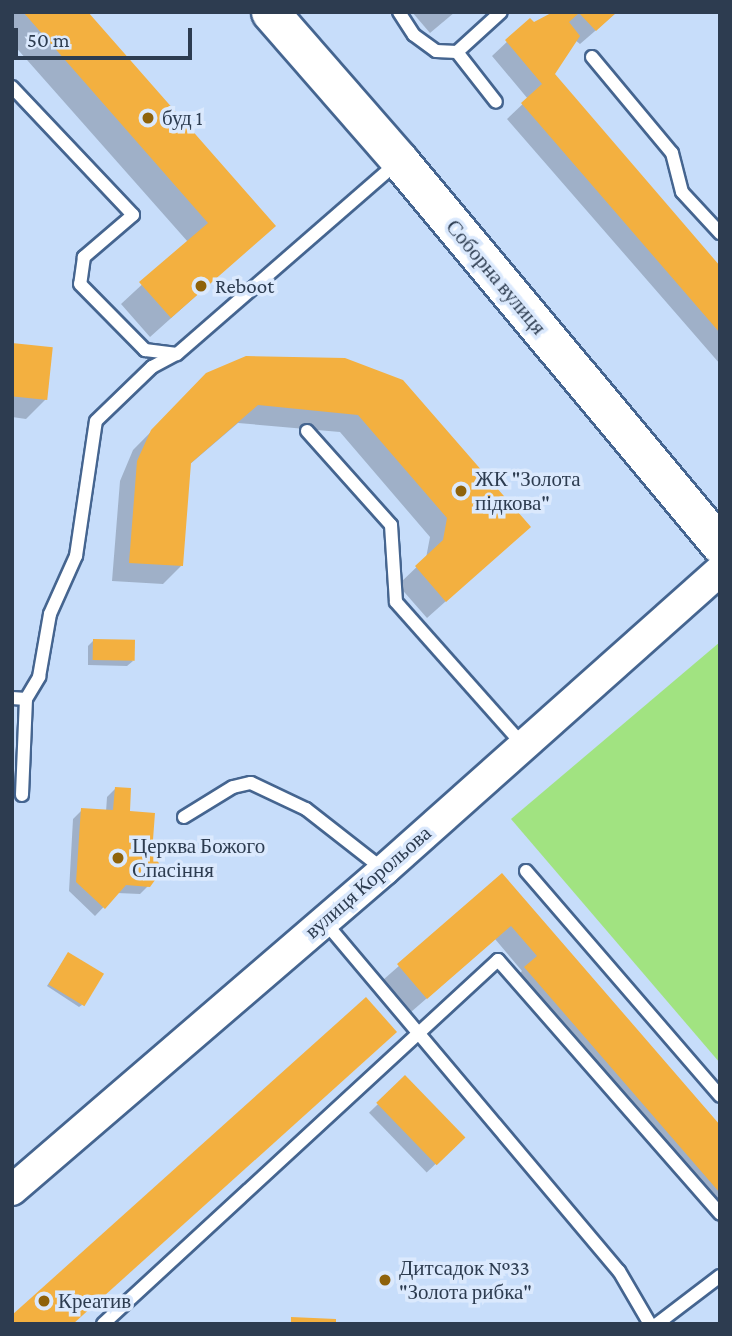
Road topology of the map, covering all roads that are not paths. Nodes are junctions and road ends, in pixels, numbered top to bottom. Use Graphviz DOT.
graph roads {
  1 [pos="270,12"];
  2 [pos="399,12"];
  3 [pos="501,12"];
  4 [pos="457,52"];
  5 [pos="592,57"];
  6 [pos="12,87"];
  7 [pos="496,102"];
  8 [pos="400,160"];
  9 [pos="720,233"];
  10 [pos="177,354"];
  11 [pos="307,431"];
  12 [pos="720,545"];
  13 [pos="720,571"];
  14 [pos="19,699"];
  15 [pos="523,745"];
  16 [pos="22,795"];
  17 [pos="184,817"];
  18 [pos="384,870"];
  19 [pos="526,871"];
  20 [pos="324,920"];
  21 [pos="418,1031"];
  22 [pos="720,1096"];
  23 [pos="12,1190"];
  24 [pos="720,1214"];
  25 [pos="720,1276"];
  26 [pos="103,1324"];
  27 [pos="650,1324"];
  28 [pos="657,1324"];
  1 -- 8 [label="main road, Соборна вулиця"];
  2 -- 4 [label="lane"];
  3 -- 4 [label="lane"];
  4 -- 7 [label="lane"];
  5 -- 9 [label="lane"];
  6 -- 10 [label="lane"];
  8 -- 10 [label="lane"];
  8 -- 12 [label="main road, Соборна вулиця"];
  10 -- 14 [label="lane"];
  11 -- 15 [label="lane"];
  13 -- 15 [label="street, вулиця Корольова"];
  14 -- 16 [label="lane"];
  15 -- 18 [label="street, вулиця Корольова"];
  17 -- 18 [label="lane"];
  18 -- 20 [label="street, вулиця Корольова"];
  19 -- 22 [label="lane"];
  20 -- 21 [label="lane"];
  20 -- 23 [label="street, вулиця Корольова"];
  21 -- 24 [label="lane"];
  21 -- 26 [label="lane"];
  21 -- 27 [label="lane"];
  25 -- 28 [label="lane"];
}
